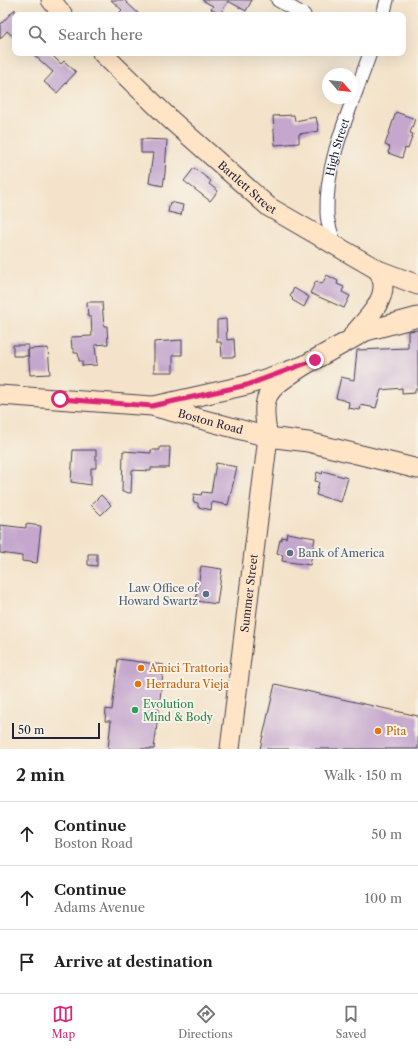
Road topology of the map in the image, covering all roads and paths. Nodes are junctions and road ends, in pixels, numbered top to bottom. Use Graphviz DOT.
graph roads {
  1 [pos="51,0"];
  2 [pos="278,0"];
  3 [pos="387,0"];
  4 [pos="61,12"];
  5 [pos="299,12"];
  6 [pos="384,12"];
  7 [pos="105,56"];
  8 [pos="367,56"];
  9 [pos="335,246"];
  10 [pos="378,270"];
  11 [pos="418,285"];
  12 [pos="418,317"];
  13 [pos="351,338"];
  14 [pos="303,366"];
  15 [pos="0,394"];
  16 [pos="264,404"];
  17 [pos="152,406"];
  18 [pos="268,437"];
  19 [pos="308,442"];
  20 [pos="418,469"];
  21 [pos="230,749"];
  1 -- 4 [label="main road"];
  2 -- 5 [label="street"];
  3 -- 6 [label="street"];
  7 -- 9 [label="main road, Bartlett Street"];
  8 -- 9 [label="street, High Street"];
  9 -- 10 [label="main road, Bartlett Street"];
  10 -- 11 [label="main road, Bartlett Street"];
  10 -- 13 [label="main road"];
  12 -- 13 [label="main road"];
  13 -- 14 [label="main road"];
  14 -- 16 [label="main road"];
  14 -- 17 [label="main road"];
  15 -- 17 [label="main road, Boston Road"];
  16 -- 18 [label="main road, Summer Street"];
  16 -- 19 [label="main road"];
  17 -- 18 [label="main road, Boston Road"];
  18 -- 19 [label="main road, Boston Road"];
  18 -- 21 [label="main road, Summer Street"];
  19 -- 20 [label="main road, Boston Road"];
}
